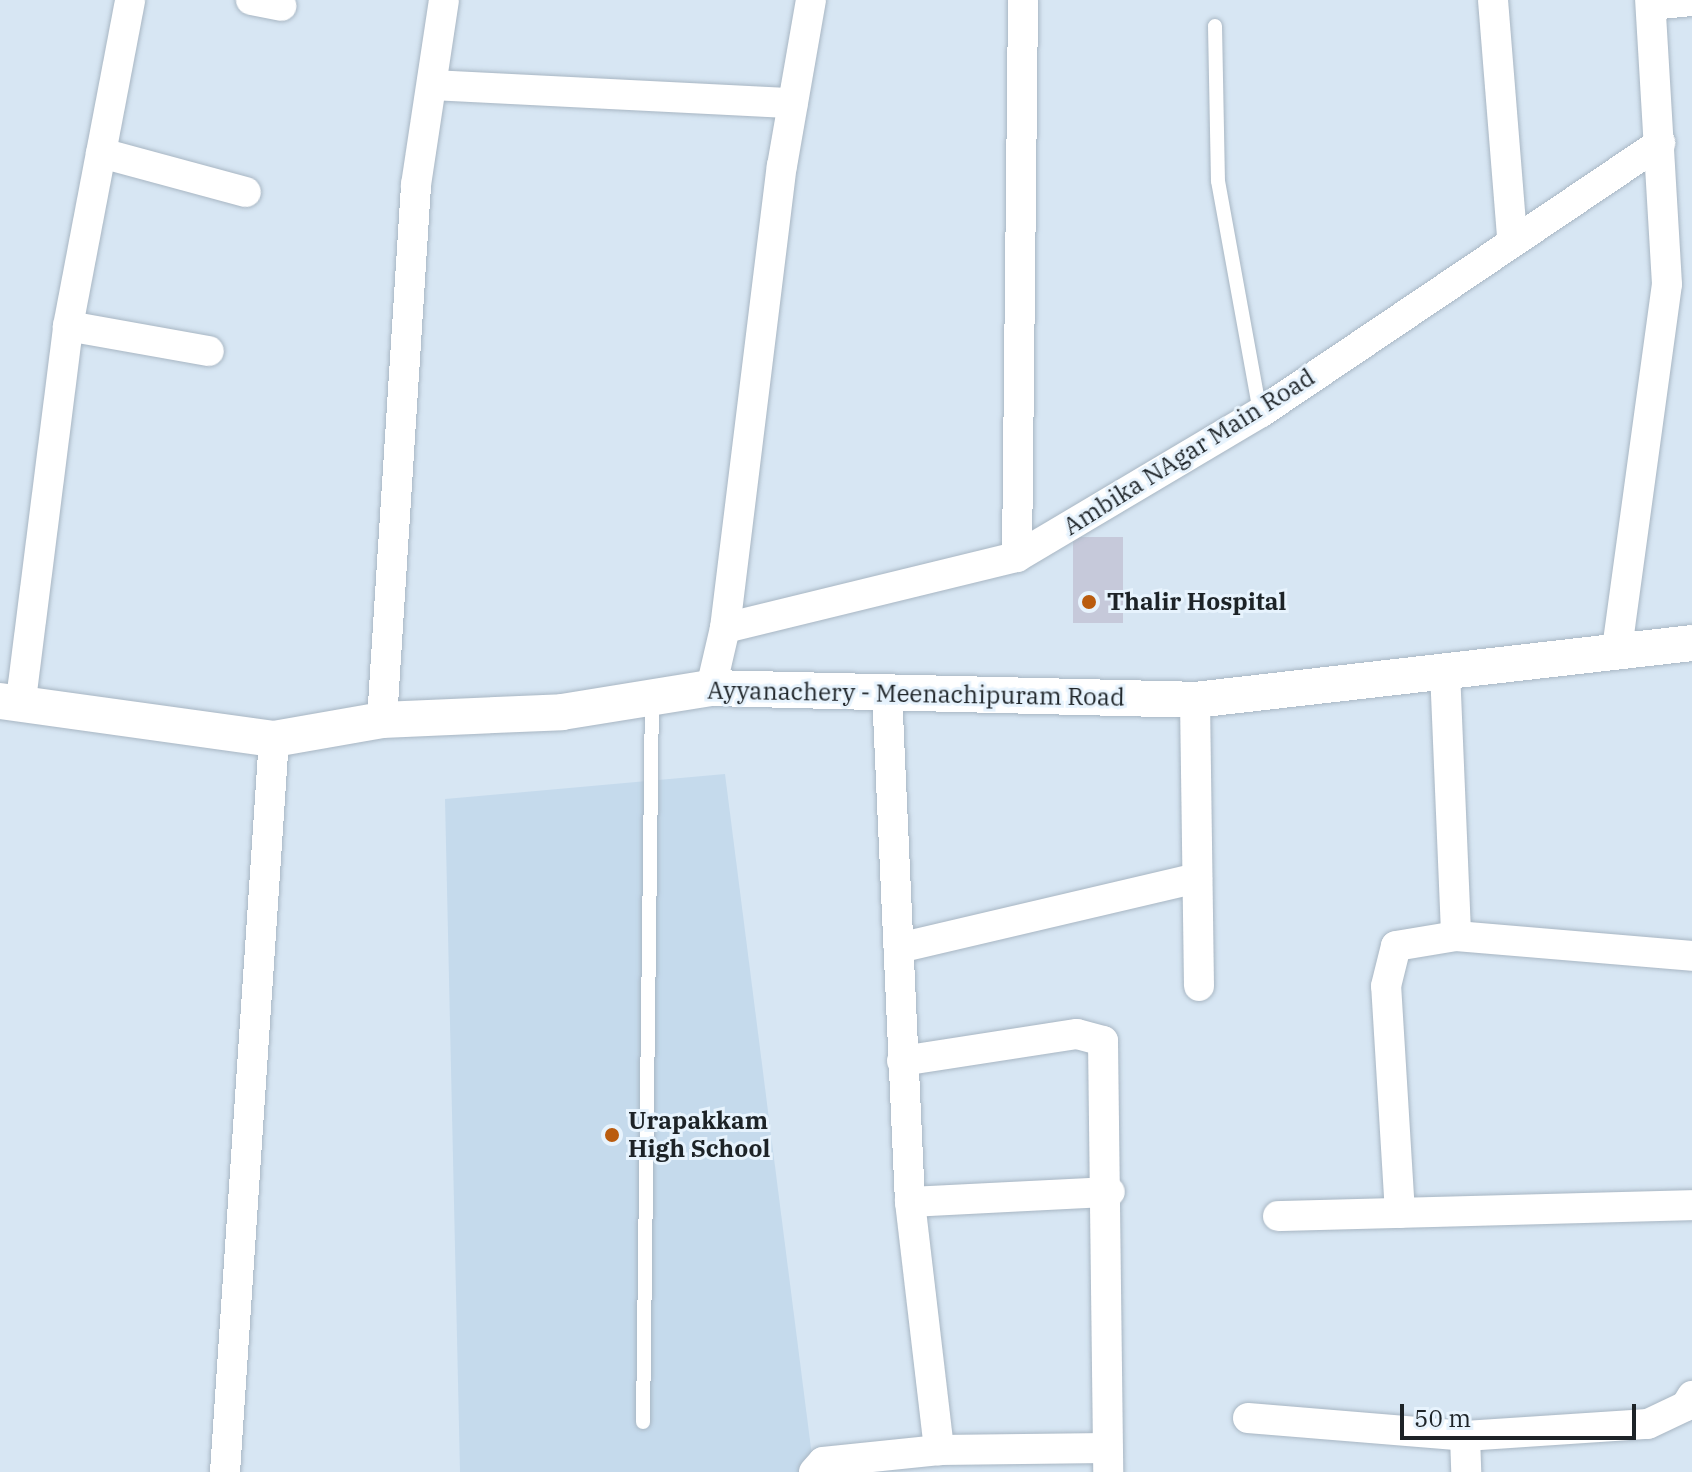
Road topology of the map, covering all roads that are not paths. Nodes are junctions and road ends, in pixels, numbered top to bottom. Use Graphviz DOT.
graph roads {
  1 [pos="130,0"];
  2 [pos="251,0"];
  3 [pos="444,0"];
  4 [pos="811,0"];
  5 [pos="1023,0"];
  6 [pos="1493,0"];
  7 [pos="1692,1"];
  8 [pos="1650,2"];
  9 [pos="281,6"];
  10 [pos="1215,26"];
  11 [pos="432,85"];
  12 [pos="793,103"];
  13 [pos="1661,143"];
  14 [pos="101,153"];
  15 [pos="246,192"];
  16 [pos="1512,237"];
  17 [pos="68,326"];
  18 [pos="209,351"];
  19 [pos="1260,413"];
  20 [pos="1017,557"];
  21 [pos="725,628"];
  22 [pos="1692,643"];
  23 [pos="1617,649"];
  24 [pos="1445,670"];
  25 [pos="711,688"];
  26 [pos="887,692"];
  27 [pos="652,697"];
  28 [pos="10,700"];
  29 [pos="1195,700"];
  30 [pos="382,720"];
  31 [pos="274,739"];
  32 [pos="1197,878"];
  33 [pos="1456,936"];
  34 [pos="899,948"];
  35 [pos="1692,956"];
  36 [pos="1199,986"];
  37 [pos="902,1061"];
  38 [pos="1110,1192"];
  39 [pos="910,1202"];
  40 [pos="1692,1205"];
  41 [pos="1400,1213"];
  42 [pos="1278,1216"];
  43 [pos="1692,1396"];
  44 [pos="1248,1418"];
  45 [pos="643,1422"];
  46 [pos="1465,1436"];
  47 [pos="939,1450"];
  48 [pos="1107,1460"];
  49 [pos="225,1472"];
  50 [pos="814,1472"];
  51 [pos="1466,1472"];
  1 -- 14 [label="street"];
  2 -- 9 [label="street"];
  3 -- 11 [label="street"];
  4 -- 12 [label="street"];
  5 -- 20 [label="street"];
  6 -- 16 [label="street"];
  7 -- 8 [label="street"];
  8 -- 13 [label="street"];
  10 -- 19 [label="lane"];
  11 -- 12 [label="street"];
  11 -- 30 [label="street"];
  12 -- 21 [label="street"];
  13 -- 16 [label="street, Ambika NAgar Main Road"];
  13 -- 23 [label="street"];
  14 -- 15 [label="street"];
  14 -- 17 [label="street"];
  16 -- 19 [label="street, Ambika NAgar Main Road"];
  17 -- 18 [label="street"];
  17 -- 28 [label="street"];
  19 -- 20 [label="street, Ambika NAgar Main Road"];
  20 -- 21 [label="street, Ambika NAgar Main Road"];
  21 -- 25 [label="street"];
  22 -- 23 [label="street, Ayyanachery - Meenachipuram Road"];
  23 -- 24 [label="street, Ayyanachery - Meenachipuram Road"];
  24 -- 29 [label="street, Ayyanachery - Meenachipuram Road"];
  24 -- 33 [label="street"];
  25 -- 26 [label="street, Ayyanachery - Meenachipuram Road"];
  25 -- 27 [label="street, Ayyanachery - Meenachipuram Road"];
  26 -- 29 [label="street, Ayyanachery - Meenachipuram Road"];
  26 -- 34 [label="street"];
  27 -- 30 [label="street, Ayyanachery - Meenachipuram Road"];
  27 -- 45 [label="lane"];
  28 -- 31 [label="street, Ayyanachery - Meenachipuram Road"];
  29 -- 32 [label="street"];
  30 -- 31 [label="street, Ayyanachery - Meenachipuram Road"];
  31 -- 49 [label="street"];
  32 -- 34 [label="street"];
  32 -- 36 [label="street"];
  33 -- 35 [label="street"];
  33 -- 41 [label="street"];
  34 -- 37 [label="street"];
  37 -- 38 [label="street"];
  37 -- 39 [label="street"];
  38 -- 39 [label="street"];
  38 -- 48 [label="street"];
  39 -- 47 [label="street"];
  40 -- 41 [label="street"];
  41 -- 42 [label="street"];
  43 -- 46 [label="street"];
  44 -- 46 [label="street"];
  46 -- 51 [label="street"];
  47 -- 48 [label="street"];
  47 -- 50 [label="street"];
}
